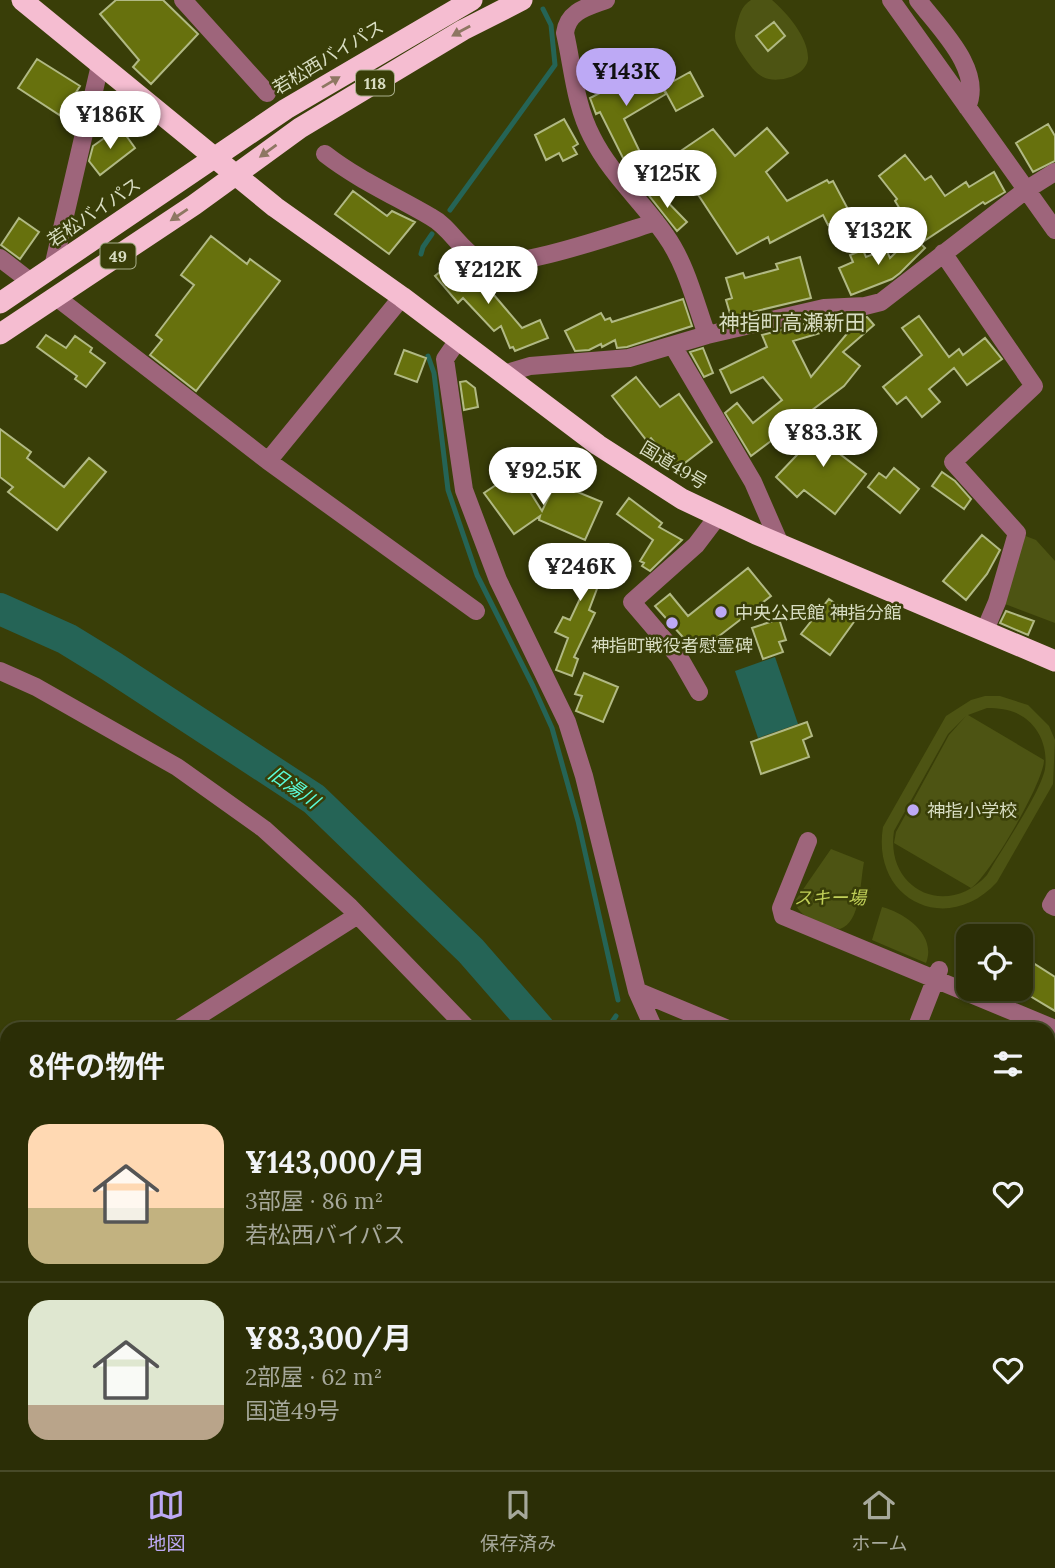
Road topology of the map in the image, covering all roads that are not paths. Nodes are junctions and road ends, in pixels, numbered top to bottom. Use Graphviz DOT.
graph roads {
  1 [pos="22,0"];
  2 [pos="183,0"];
  3 [pos="472,0"];
  4 [pos="522,0"];
  5 [pos="606,0"];
  6 [pos="891,0"];
  7 [pos="918,0"];
  8 [pos="100,65"];
  9 [pos="267,93"];
  10 [pos="967,107"];
  11 [pos="325,154"];
  12 [pos="212,157"];
  13 [pos="1055,173"];
  14 [pos="235,176"];
  15 [pos="1026,190"];
  16 [pos="656,222"];
  17 [pos="1055,230"];
  18 [pos="943,253"];
  19 [pos="0,258"];
  20 [pos="53,267"];
  21 [pos="31,282"];
  22 [pos="56,297"];
  23 [pos="401,297"];
  24 [pos="0,303"];
  25 [pos="0,334"];
  26 [pos="707,335"];
  27 [pos="458,340"];
  28 [pos="673,346"];
  29 [pos="504,373"];
  30 [pos="268,461"];
  31 [pos="718,516"];
  32 [pos="780,544"];
  33 [pos="476,611"];
  34 [pos="985,631"];
  35 [pos="1055,661"];
  36 [pos="0,671"];
  37 [pos="699,692"];
  38 [pos="808,841"];
  39 [pos="1055,898"];
  40 [pos="1055,907"];
  41 [pos="358,915"];
  42 [pos="937,975"];
  43 [pos="637,991"];
  44 [pos="189,1022"];
  45 [pos="461,1022"];
  46 [pos="651,1022"];
  47 [pos="711,1022"];
  48 [pos="919,1022"];
  49 [pos="1040,1022"];
  1 -- 8 [label="highway, 国道49号"];
  2 -- 9 [label="street"];
  12 -- 3 [label="highway, 若松西バイパス / 118, one-way"];
  4 -- 14 [label="highway, 118, one-way"];
  5 -- 16 [label="street"];
  6 -- 10 [label="street"];
  7 -- 10 [label="street"];
  8 -- 12 [label="highway, 国道49号"];
  8 -- 20 [label="street"];
  10 -- 15 [label="street"];
  11 -- 16 [label="street"];
  12 -- 14 [label="highway, 国道49号"];
  12 -- 20 [label="highway, 若松バイパス / 49"];
  13 -- 15 [label="street"];
  14 -- 22 [label="highway, 49, one-way"];
  14 -- 23 [label="highway, 国道49号"];
  15 -- 17 [label="street"];
  15 -- 18 [label="street"];
  16 -- 26 [label="street"];
  18 -- 26 [label="street"];
  18 -- 34 [label="street"];
  19 -- 21 [label="street"];
  20 -- 21 [label="highway, 若松バイパス / 49"];
  21 -- 24 [label="highway, 若松バイパス / 49"];
  22 -- 25 [label="highway, 49"];
  22 -- 30 [label="street"];
  23 -- 27 [label="highway, 国道49号"];
  23 -- 30 [label="street"];
  26 -- 28 [label="street"];
  27 -- 29 [label="highway, 国道49号"];
  27 -- 43 [label="street"];
  28 -- 29 [label="street"];
  28 -- 32 [label="street"];
  29 -- 31 [label="highway, 国道49号"];
  30 -- 33 [label="street"];
  31 -- 32 [label="highway, 国道49号"];
  31 -- 37 [label="street"];
  32 -- 34 [label="highway, 国道49号"];
  34 -- 35 [label="highway, 国道49号"];
  36 -- 41 [label="street"];
  38 -- 42 [label="street"];
  39 -- 40 [label="street"];
  41 -- 44 [label="street"];
  41 -- 45 [label="street"];
  42 -- 48 [label="street"];
  42 -- 49 [label="street"];
  43 -- 46 [label="street"];
  43 -- 47 [label="street"];
}
